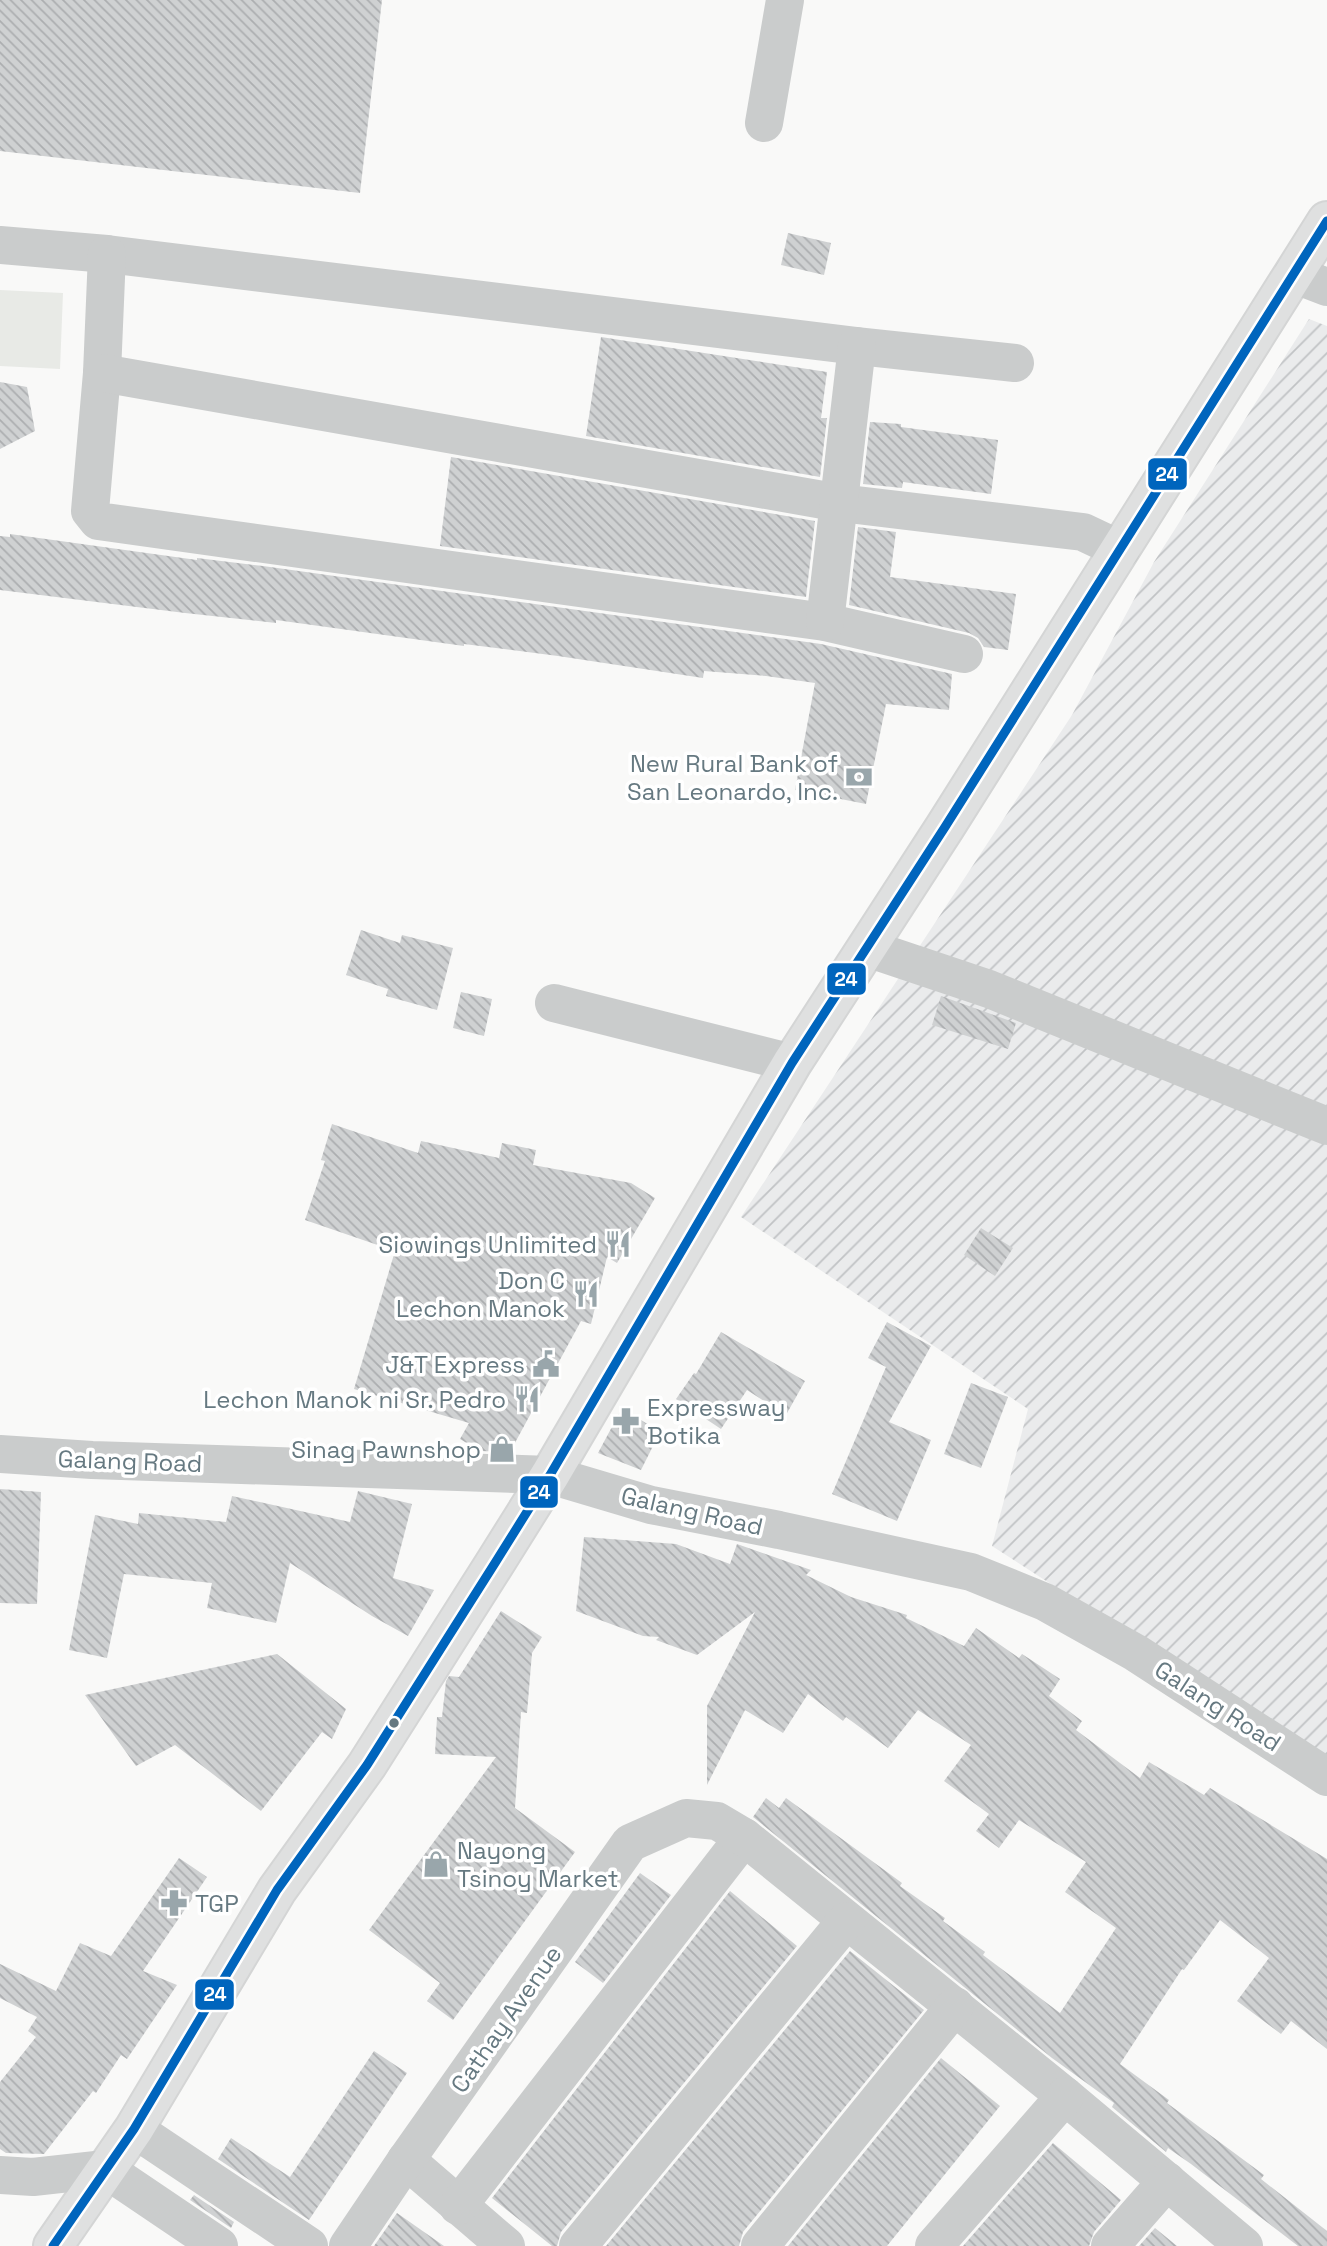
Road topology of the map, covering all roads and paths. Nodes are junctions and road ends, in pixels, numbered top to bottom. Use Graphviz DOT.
graph roads {
  1 [pos="785,0"];
  2 [pos="764,122"];
  3 [pos="1327,221"];
  4 [pos="0,245"];
  5 [pos="107,254"];
  6 [pos="1310,280"];
  7 [pos="857,346"];
  8 [pos="1016,363"];
  9 [pos="102,373"];
  10 [pos="840,503"];
  11 [pos="1121,550"];
  12 [pos="825,622"];
  13 [pos="964,654"];
  14 [pos="867,948"];
  15 [pos="554,1003"];
  16 [pos="792,1063"];
  17 [pos="1327,1126"];
  18 [pos="0,1454"];
  19 [pos="550,1475"];
  20 [pos="1327,1777"];
  21 [pos="744,1837"];
  22 [pos="846,1921"];
  23 [pos="955,2006"];
  24 [pos="1065,2096"];
  25 [pos="134,2129"];
  26 [pos="406,2160"];
  27 [pos="105,2169"];
  28 [pos="0,2175"];
  29 [pos="1167,2181"];
  30 [pos="458,2206"];
  31 [pos="52,2246"];
  32 [pos="219,2246"];
  33 [pos="309,2246"];
  34 [pos="348,2246"];
  35 [pos="506,2246"];
  36 [pos="578,2246"];
  37 [pos="760,2246"];
  38 [pos="934,2246"];
  39 [pos="1110,2246"];
  40 [pos="1244,2246"];
  1 -- 2 [label="street"];
  3 -- 6 [label="main road"];
  4 -- 5 [label="street"];
  5 -- 7 [label="street"];
  5 -- 9 [label="street"];
  6 -- 11 [label="main road"];
  7 -- 8 [label="street"];
  7 -- 10 [label="street"];
  9 -- 10 [label="street"];
  9 -- 12 [label="street"];
  10 -- 11 [label="street"];
  10 -- 12 [label="street"];
  11 -- 14 [label="main road"];
  12 -- 13 [label="street"];
  14 -- 16 [label="main road"];
  14 -- 17 [label="street"];
  15 -- 16 [label="street"];
  16 -- 19 [label="main road"];
  18 -- 19 [label="street, Galang Road"];
  19 -- 20 [label="street, Galang Road"];
  19 -- 25 [label="main road"];
  21 -- 22 [label="street"];
  21 -- 26 [label="street, Cathay Avenue"];
  21 -- 30 [label="street"];
  22 -- 23 [label="street"];
  22 -- 36 [label="street"];
  23 -- 24 [label="street"];
  23 -- 37 [label="street"];
  24 -- 29 [label="street"];
  24 -- 38 [label="street"];
  25 -- 27 [label="main road"];
  25 -- 33 [label="street"];
  26 -- 30 [label="street"];
  26 -- 34 [label="street, Cathay Avenue"];
  27 -- 28 [label="street"];
  27 -- 31 [label="main road"];
  27 -- 32 [label="street"];
  29 -- 39 [label="street"];
  29 -- 40 [label="street"];
  30 -- 35 [label="street"];
}
